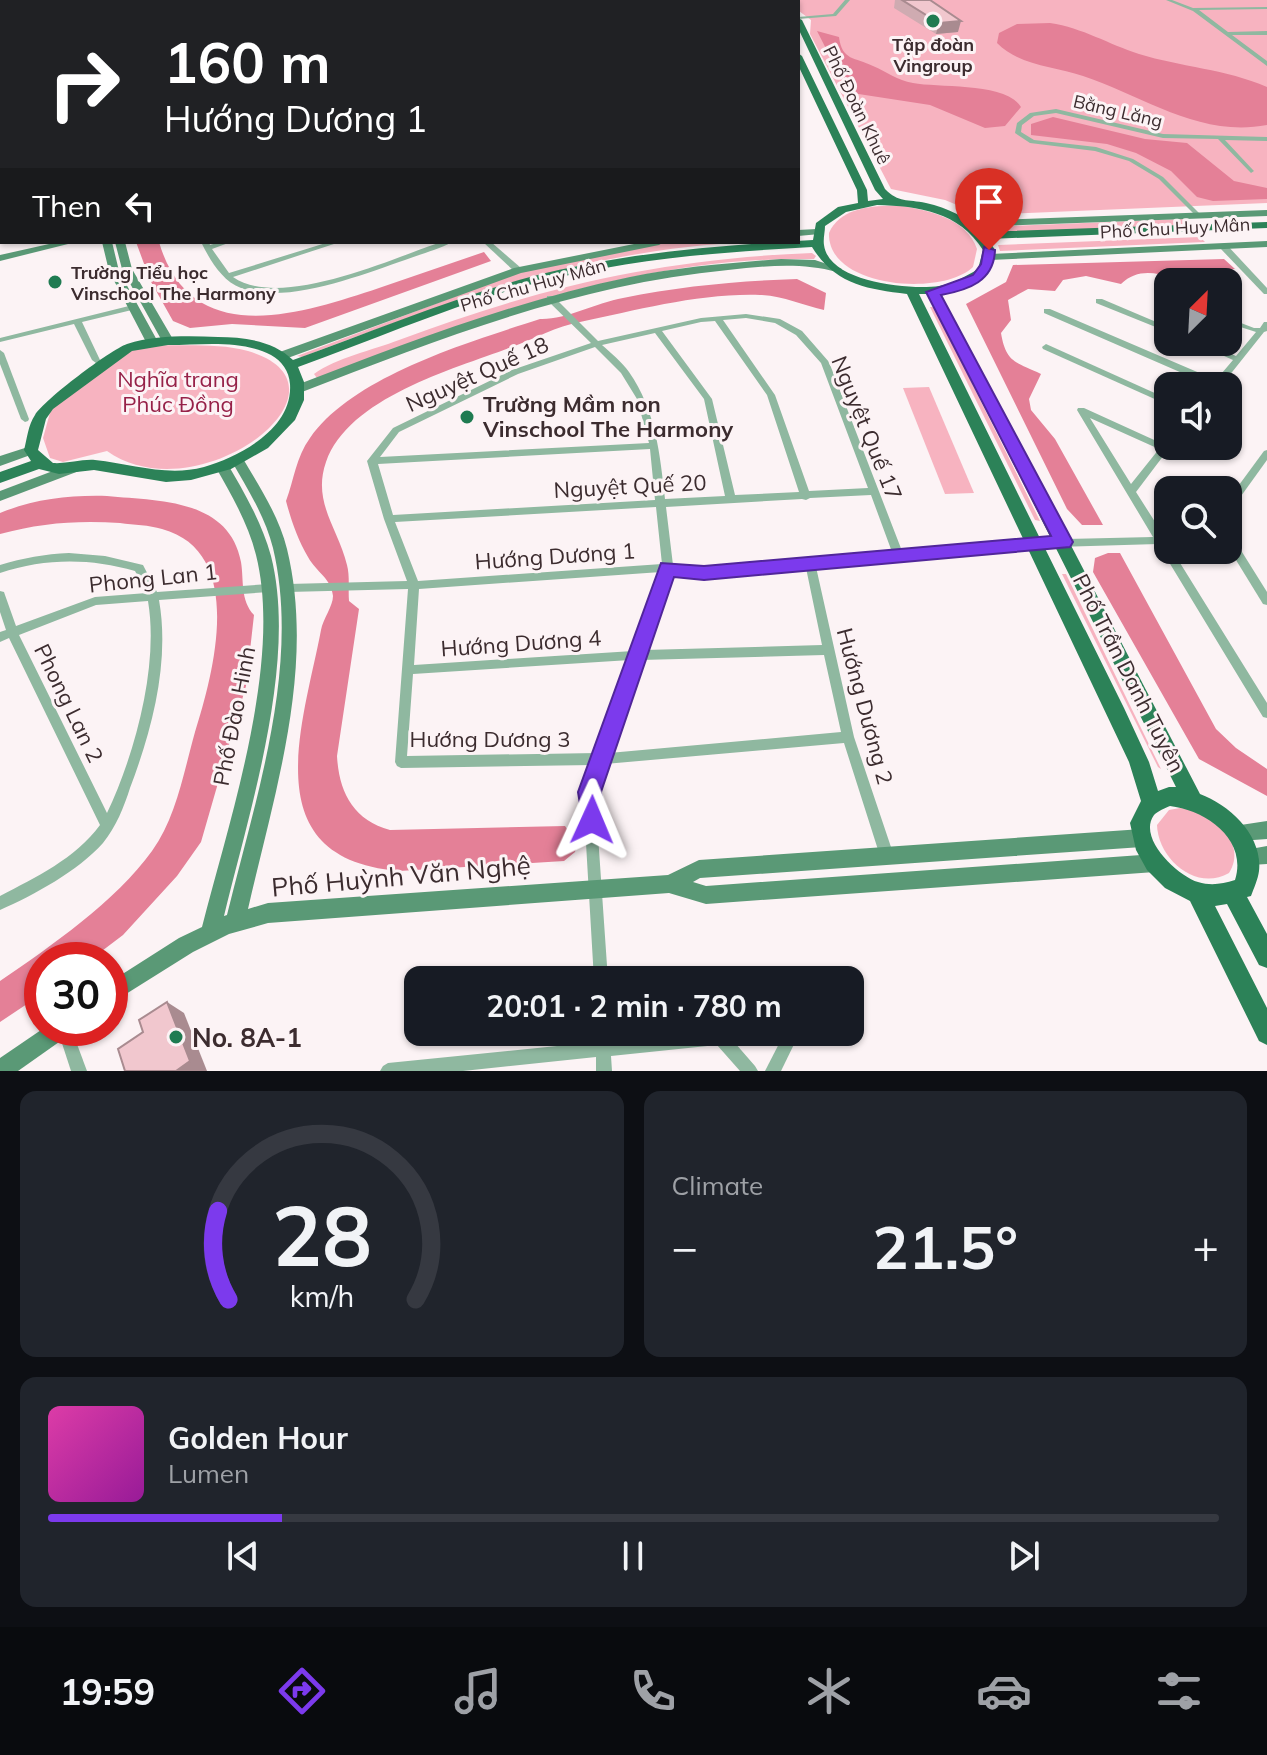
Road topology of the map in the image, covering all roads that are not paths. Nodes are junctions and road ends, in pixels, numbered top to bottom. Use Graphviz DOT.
graph roads {
  1 [pos="848,0"];
  2 [pos="1168,0"];
  3 [pos="1267,8"];
  4 [pos="1197,10"];
  5 [pos="800,19"];
  6 [pos="800,23"];
  7 [pos="1267,33"];
  8 [pos="1226,34"];
  9 [pos="800,60"];
  10 [pos="1265,62"];
  11 [pos="1219,137"];
  12 [pos="1267,139"];
  13 [pos="1251,171"];
  14 [pos="891,201"];
  15 [pos="863,203"];
  16 [pos="1267,213"];
  17 [pos="1199,216"];
  18 [pos="1124,219"];
  19 [pos="968,224"];
  20 [pos="1266,231"];
  21 [pos="1138,233"];
  22 [pos="800,234"];
  23 [pos="1087,238"];
  24 [pos="982,239"];
  25 [pos="818,241"];
  26 [pos="800,243"];
  27 [pos="62,244"];
  28 [pos="107,244"];
  29 [pos="121,244"];
  30 [pos="330,244"];
  31 [pos="442,244"];
  32 [pos="489,244"];
  33 [pos="649,244"];
  34 [pos="795,244"];
  35 [pos="1267,244"];
  36 [pos="206,245"];
  37 [pos="1223,246"];
  38 [pos="1098,252"];
  39 [pos="990,257"];
  40 [pos="0,258"];
  41 [pos="837,269"];
  42 [pos="518,270"];
  43 [pos="228,276"];
  44 [pos="912,292"];
  45 [pos="933,292"];
  46 [pos="1267,292"];
  47 [pos="550,298"];
  48 [pos="1099,301"];
  49 [pos="133,307"];
  50 [pos="1047,311"];
  51 [pos="717,318"];
  52 [pos="77,321"];
  53 [pos="1242,323"];
  54 [pos="1154,324"];
  55 [pos="1265,328"];
  56 [pos="657,330"];
  57 [pos="0,340"];
  58 [pos="168,341"];
  59 [pos="152,342"];
  60 [pos="598,343"];
  61 [pos="1046,347"];
  62 [pos="0,353"];
  63 [pos="1230,356"];
  64 [pos="1237,359"];
  65 [pos="96,360"];
  66 [pos="292,372"];
  67 [pos="1187,372"];
  68 [pos="1227,372"];
  69 [pos="1154,396"];
  70 [pos="25,419"];
  71 [pos="1154,440"];
  72 [pos="654,446"];
  73 [pos="1267,453"];
  74 [pos="35,457"];
  75 [pos="1155,460"];
  76 [pos="0,461"];
  77 [pos="372,461"];
  78 [pos="230,463"];
  79 [pos="83,464"];
  80 [pos="0,478"];
  81 [pos="1242,488"];
  82 [pos="1132,490"];
  83 [pos="873,491"];
  84 [pos="0,496"];
  85 [pos="806,497"];
  86 [pos="731,500"];
  87 [pos="662,502"];
  88 [pos="389,519"];
  89 [pos="1154,523"];
  90 [pos="1154,540"];
  91 [pos="1064,542"];
  92 [pos="1033,544"];
  93 [pos="280,547"];
  94 [pos="262,552"];
  95 [pos="899,557"];
  96 [pos="810,564"];
  97 [pos="1179,564"];
  98 [pos="1240,564"];
  99 [pos="668,568"];
  100 [pos="0,569"];
  101 [pos="414,585"];
  102 [pos="269,588"];
  103 [pos="288,588"];
  104 [pos="0,595"];
  105 [pos="154,595"];
  106 [pos="1267,601"];
  107 [pos="290,622"];
  108 [pos="271,626"];
  109 [pos="6,634"];
  110 [pos="828,650"];
  111 [pos="638,655"];
  112 [pos="408,670"];
  113 [pos="1267,713"];
  114 [pos="848,737"];
  115 [pos="600,759"];
  116 [pos="1192,798"];
  117 [pos="1151,802"];
  118 [pos="107,826"];
  119 [pos="1267,830"];
  120 [pos="1240,832"];
  121 [pos="1142,838"];
  122 [pos="1259,855"];
  123 [pos="887,856"];
  124 [pos="1155,863"];
  125 [pos="669,884"];
  126 [pos="598,889"];
  127 [pos="1198,894"];
  128 [pos="1234,894"];
  129 [pos="0,903"];
  130 [pos="235,922"];
  131 [pos="210,933"];
  132 [pos="1267,957"];
  133 [pos="601,966"];
  134 [pos="128,983"];
  135 [pos="1267,1033"];
  136 [pos="37,1046"];
  137 [pos="70,1046"];
  138 [pos="561,1046"];
  139 [pos="603,1046"];
  140 [pos="728,1046"];
  141 [pos="786,1046"];
  142 [pos="0,1071"];
  143 [pos="79,1071"];
  144 [pos="388,1071"];
  145 [pos="604,1071"];
  146 [pos="750,1071"];
  147 [pos="773,1071"];
  1 -- 5 [label="street"];
  2 -- 4 [label="street"];
  3 -- 4 [label="street"];
  4 -- 8 [label="street"];
  6 -- 14 [label="main road, Phố Đoàn Khuê"];
  7 -- 8 [label="street"];
  8 -- 10 [label="street"];
  9 -- 15 [label="main road, Phố Đoàn Khuê"];
  11 -- 12 [label="street, Bằng Lăng"];
  11 -- 13 [label="street"];
  11 -- 17 [label="street, Bằng Lăng"];
  14 -- 15 [label="main road"];
  14 -- 19 [label="main road"];
  15 -- 25 [label="main road"];
  16 -- 17 [label="street, Phố Chu Huy Mân"];
  17 -- 18 [label="street, Phố Chu Huy Mân"];
  18 -- 19 [label="street, Phố Chu Huy Mân"];
  18 -- 21 [label="street"];
  19 -- 24 [label="main road"];
  20 -- 21 [label="main road, Phố Chu Huy Mân"];
  21 -- 23 [label="main road, Phố Chu Huy Mân"];
  21 -- 24 [label="main road, Phố Chu Huy Mân"];
  22 -- 25 [label="street"];
  23 -- 24 [label="main road, Phố Chu Huy Mân"];
  23 -- 38 [label="street"];
  24 -- 39 [label="main road"];
  25 -- 26 [label="main road, Phố Chu Huy Mân"];
  25 -- 41 [label="main road"];
  27 -- 40 [label="street"];
  28 -- 49 [label="street"];
  29 -- 58 [label="street"];
  30 -- 43 [label="street"];
  31 -- 43 [label="street"];
  32 -- 42 [label="street"];
  33 -- 42 [label="street, Phố Chu Huy Mân"];
  34 -- 66 [label="main road, Phố Chu Huy Mân"];
  35 -- 37 [label="street, Phố Chu Huy Mân"];
  36 -- 43 [label="street"];
  37 -- 38 [label="street, Phố Chu Huy Mân"];
  37 -- 46 [label="street"];
  38 -- 39 [label="street, Phố Chu Huy Mân"];
  39 -- 45 [label="main road"];
  41 -- 44 [label="main road"];
  41 -- 47 [label="street, Phố Chu Huy Mân"];
  42 -- 66 [label="street, Phố Chu Huy Mân"];
  44 -- 45 [label="main road"];
  44 -- 92 [label="main road, Phố Trần Danh Tuyên"];
  45 -- 91 [label="main road, Phố Trần Danh Tuyên"];
  47 -- 60 [label="street"];
  47 -- 66 [label="street, Phố Chu Huy Mân"];
  48 -- 54 [label="street"];
  49 -- 52 [label="street"];
  49 -- 59 [label="street"];
  50 -- 67 [label="street"];
  51 -- 56 [label="street, Nguyệt Quế 17"];
  51 -- 83 [label="street, Nguyệt Quế 17"];
  51 -- 85 [label="street"];
  52 -- 57 [label="street"];
  52 -- 65 [label="street"];
  53 -- 55 [label="street"];
  55 -- 64 [label="street"];
  56 -- 60 [label="street, Nguyệt Quế 17"];
  56 -- 86 [label="street"];
  58 -- 59 [label="main road"];
  58 -- 66 [label="main road"];
  59 -- 74 [label="main road"];
  60 -- 72 [label="street"];
  60 -- 77 [label="street, Nguyệt Quế 18"];
  61 -- 69 [label="street"];
  62 -- 70 [label="street"];
  63 -- 64 [label="street"];
  64 -- 68 [label="street"];
  66 -- 78 [label="main road"];
  71 -- 82 [label="street"];
  72 -- 77 [label="street"];
  72 -- 87 [label="street"];
  73 -- 81 [label="street"];
  74 -- 76 [label="street"];
  74 -- 79 [label="main road"];
  74 -- 80 [label="main road"];
  75 -- 82 [label="street"];
  77 -- 88 [label="street"];
  78 -- 79 [label="main road"];
  78 -- 93 [label="street, Phố Đào Hinh"];
  78 -- 94 [label="street, Phố Đào Hinh"];
  79 -- 84 [label="street"];
  82 -- 89 [label="street"];
  83 -- 85 [label="street, Nguyệt Quế 20"];
  83 -- 95 [label="street, Nguyệt Quế 17"];
  85 -- 86 [label="street, Nguyệt Quế 20"];
  86 -- 87 [label="street, Nguyệt Quế 20"];
  87 -- 88 [label="street, Nguyệt Quế 20"];
  87 -- 99 [label="street"];
  88 -- 101 [label="street"];
  90 -- 91 [label="street, Hướng Dương 1"];
  91 -- 92 [label="street, Hướng Dương 1"];
  91 -- 116 [label="main road, Phố Trần Danh Tuyên"];
  92 -- 95 [label="street, Hướng Dương 1"];
  92 -- 117 [label="main road, Phố Trần Danh Tuyên"];
  93 -- 94 [label="street"];
  93 -- 103 [label="street, Phố Đào Hinh"];
  94 -- 102 [label="street, Phố Đào Hinh"];
  95 -- 96 [label="street, Hướng Dương 1"];
  96 -- 99 [label="street, Hướng Dương 1"];
  96 -- 110 [label="street, Hướng Dương 2"];
  97 -- 113 [label="street"];
  98 -- 106 [label="street"];
  99 -- 101 [label="street, Hướng Dương 1"];
  99 -- 111 [label="street"];
  100 -- 105 [label="street"];
  101 -- 103 [label="street, Hướng Dương 1"];
  101 -- 112 [label="street, Hướng Dương 3"];
  102 -- 105 [label="street, Phong Lan 1"];
  102 -- 108 [label="street, Phố Đào Hinh"];
  103 -- 107 [label="street, Phố Đào Hinh"];
  104 -- 109 [label="street, Phong Lan 2"];
  105 -- 109 [label="street, Phong Lan 1"];
  105 -- 118 [label="street"];
  107 -- 108 [label="street"];
  107 -- 130 [label="street, Phố Đào Hinh"];
  108 -- 131 [label="street, Phố Đào Hinh"];
  109 -- 118 [label="street, Phong Lan 2"];
  110 -- 111 [label="street, Hướng Dương 4"];
  110 -- 114 [label="street, Hướng Dương 2"];
  111 -- 112 [label="street, Hướng Dương 4"];
  111 -- 115 [label="street"];
  112 -- 115 [label="street, Hướng Dương 3"];
  114 -- 115 [label="street, Hướng Dương 3"];
  114 -- 123 [label="street, Hướng Dương 2"];
  115 -- 126 [label="street"];
  116 -- 117 [label="main road"];
  116 -- 120 [label="main road"];
  117 -- 121 [label="main road"];
  118 -- 129 [label="street"];
  119 -- 120 [label="street"];
  120 -- 122 [label="main road"];
  121 -- 123 [label="street, Phố Huỳnh Văn Nghệ"];
  121 -- 124 [label="main road"];
  122 -- 128 [label="main road"];
  123 -- 125 [label="street, Phố Huỳnh Văn Nghệ"];
  124 -- 125 [label="street, Phố Huỳnh Văn Nghệ"];
  124 -- 127 [label="main road"];
  125 -- 126 [label="street, Phố Huỳnh Văn Nghệ"];
  126 -- 130 [label="street, Phố Huỳnh Văn Nghệ"];
  126 -- 133 [label="street"];
  127 -- 128 [label="main road"];
  127 -- 135 [label="main road"];
  128 -- 132 [label="main road"];
  130 -- 131 [label="street, Phố Huỳnh Văn Nghệ"];
  131 -- 134 [label="street, Phố Huỳnh Văn Nghệ"];
  136 -- 142 [label="street"];
  137 -- 143 [label="street"];
  138 -- 144 [label="street"];
  139 -- 145 [label="street"];
  140 -- 146 [label="street"];
  141 -- 147 [label="street"];
}
